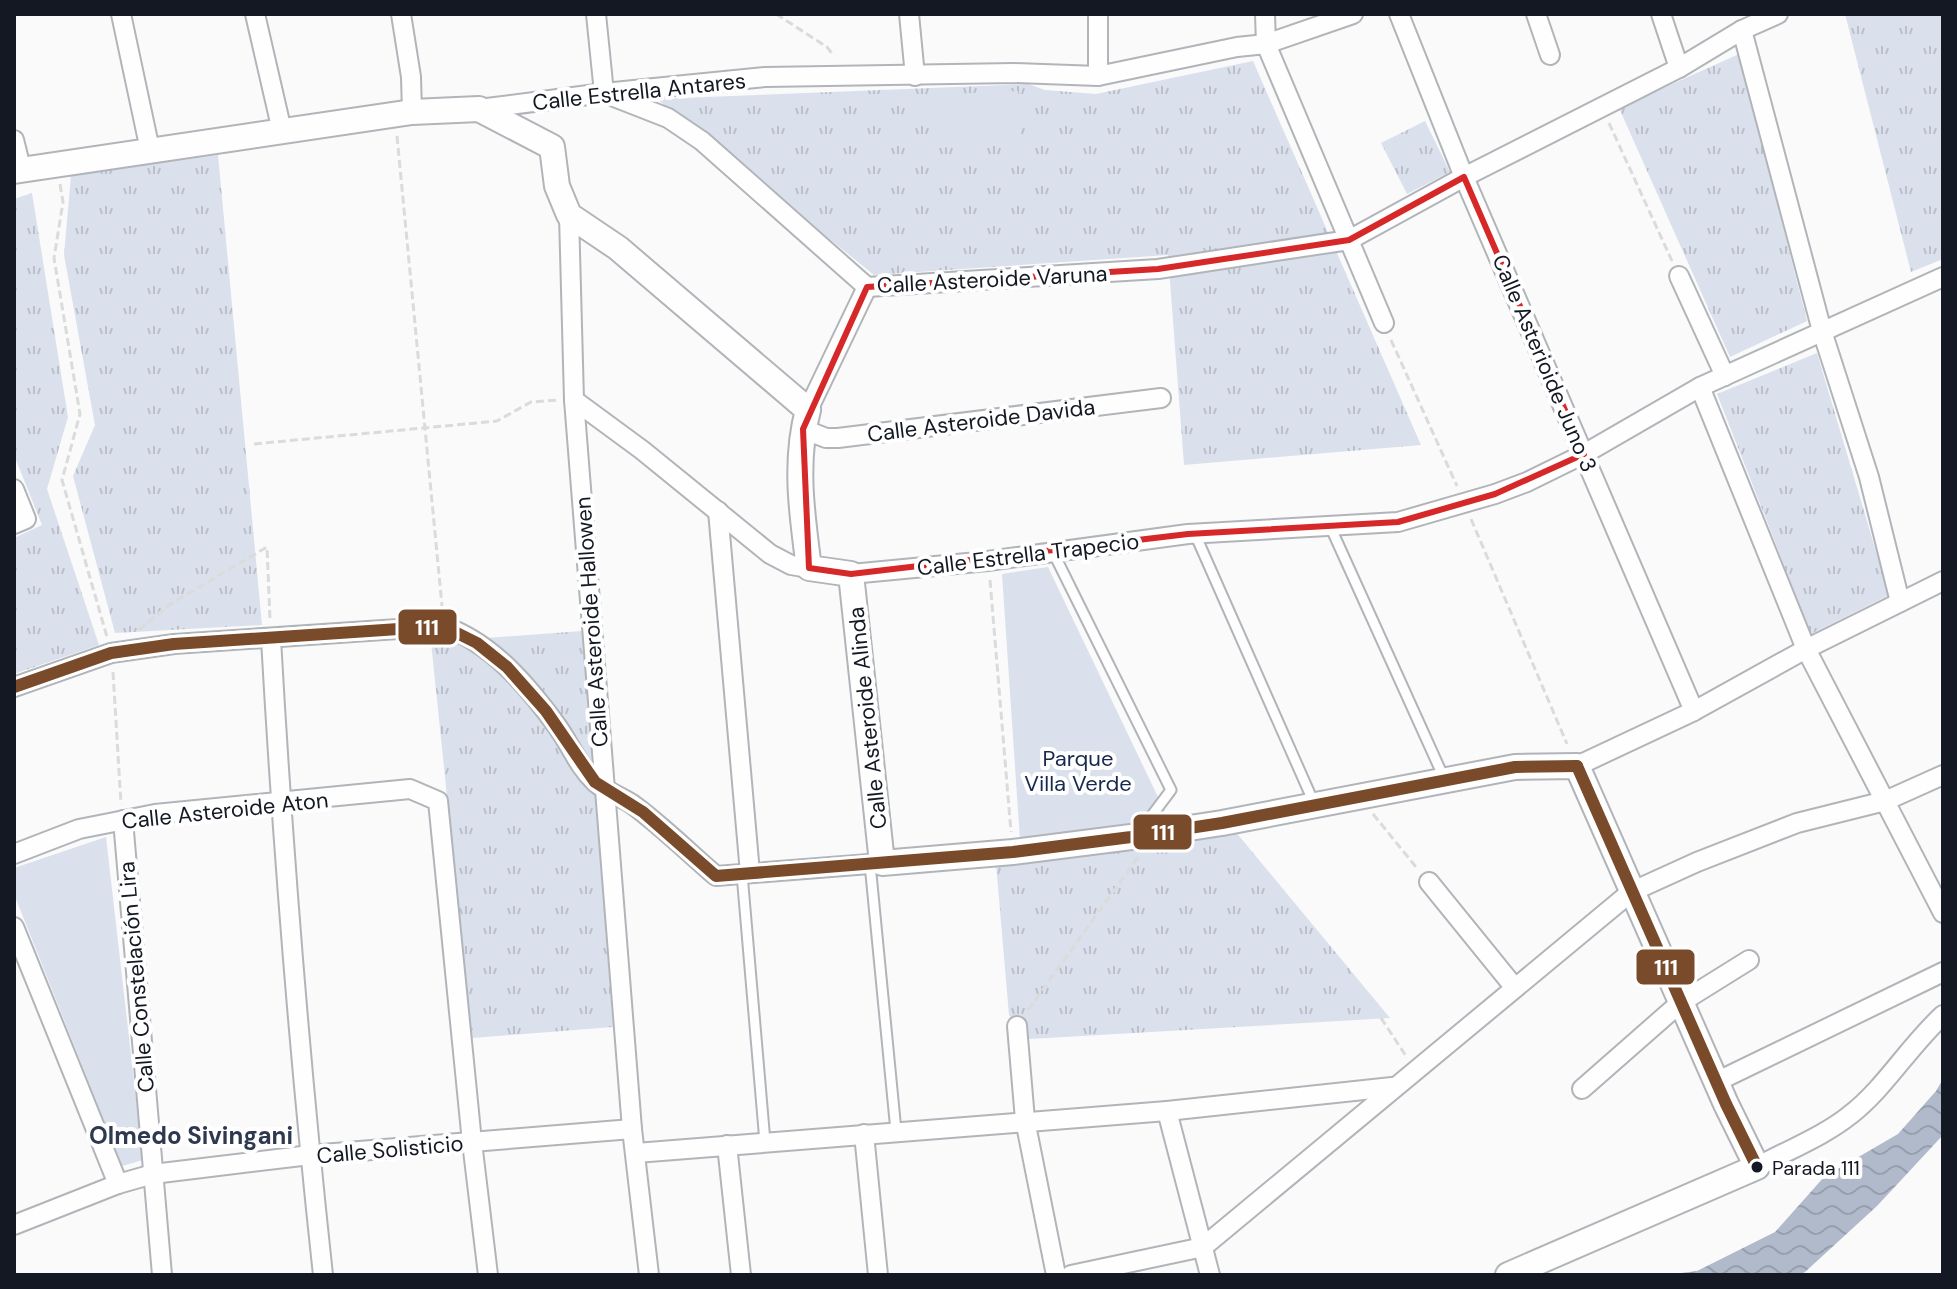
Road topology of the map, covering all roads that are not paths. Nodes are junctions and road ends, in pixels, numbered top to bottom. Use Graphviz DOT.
graph roads {
  1 [pos="121,14"];
  2 [pos="255,14"];
  3 [pos="401,14"];
  4 [pos="596,14"];
  5 [pos="909,14"];
  6 [pos="1098,14"];
  7 [pos="1265,14"];
  8 [pos="1353,14"];
  9 [pos="1399,14"];
  10 [pos="1536,14"];
  11 [pos="1661,14"];
  12 [pos="1778,14"];
  13 [pos="1742,30"];
  14 [pos="1266,44"];
  15 [pos="1550,55"];
  16 [pos="1679,68"];
  17 [pos="915,76"];
  18 [pos="1098,76"];
  19 [pos="604,93"];
  20 [pos="479,109"];
  21 [pos="404,113"];
  22 [pos="282,131"];
  23 [pos="14,140"];
  24 [pos="150,150"];
  25 [pos="17,170"];
  26 [pos="1464,177"];
  27 [pos="569,215"];
  28 [pos="1349,240"];
  29 [pos="1679,276"];
  30 [pos="1943,277"];
  31 [pos="867,287"];
  32 [pos="1384,323"];
  33 [pos="1822,331"];
  34 [pos="1725,376"];
  35 [pos="1700,387"];
  36 [pos="1161,398"];
  37 [pos="574,400"];
  38 [pos="805,420"];
  39 [pos="1584,454"];
  40 [pos="14,489"];
  41 [pos="718,511"];
  42 [pos="14,524"];
  43 [pos="1330,526"];
  44 [pos="1195,534"];
  45 [pos="1053,552"];
  46 [pos="809,568"];
  47 [pos="851,574"];
  48 [pos="1943,581"];
  49 [pos="1900,602"];
  50 [pos="271,639"];
  51 [pos="1806,649"];
  52 [pos="14,687"];
  53 [pos="1694,711"];
  54 [pos="1577,766"];
  55 [pos="1943,775"];
  56 [pos="1446,781"];
  57 [pos="604,788"];
  58 [pos="1885,801"];
  59 [pos="280,803"];
  60 [pos="1316,806"];
  61 [pos="123,820"];
  62 [pos="1148,835"];
  63 [pos="14,854"];
  64 [pos="876,863"];
  65 [pos="746,873"];
  66 [pos="1429,882"];
  67 [pos="1631,892"];
  68 [pos="1943,913"];
  69 [pos="14,927"];
  70 [pos="1749,960"];
  71 [pos="1943,972"];
  72 [pos="1515,988"];
  73 [pos="1680,1003"];
  74 [pos="1943,1015"];
  75 [pos="1017,1026"];
  76 [pos="1716,1082"];
  77 [pos="1392,1087"];
  78 [pos="1582,1089"];
  79 [pos="1167,1111"];
  80 [pos="1025,1120"];
  81 [pos="632,1129"];
  82 [pos="896,1131"];
  83 [pos="864,1134"];
  84 [pos="472,1142"];
  85 [pos="765,1142"];
  86 [pos="727,1145"];
  87 [pos="636,1153"];
  88 [pos="310,1155"];
  89 [pos="1757,1167"];
  90 [pos="153,1174"];
  91 [pos="118,1184"];
  92 [pos="14,1225"];
  93 [pos="1203,1247"];
  94 [pos="162,1275"];
  95 [pos="323,1275"];
  96 [pos="488,1275"];
  97 [pos="649,1275"];
  98 [pos="741,1275"];
  99 [pos="878,1275"];
  100 [pos="1056,1275"];
  101 [pos="1071,1275"];
  102 [pos="1210,1275"];
  103 [pos="1508,1275"];
  1 -- 24 [label="street"];
  2 -- 22 [label="street"];
  3 -- 21 [label="street"];
  4 -- 19 [label="street"];
  5 -- 17 [label="street"];
  6 -- 18 [label="street"];
  7 -- 14 [label="street"];
  8 -- 14 [label="street, Calle Estrella Antares"];
  9 -- 26 [label="street, Calle Asterioide Juno 3"];
  10 -- 15 [label="street"];
  11 -- 16 [label="street"];
  12 -- 13 [label="street"];
  13 -- 16 [label="street"];
  13 -- 33 [label="street"];
  14 -- 18 [label="street, Calle Estrella Antares"];
  14 -- 28 [label="street"];
  16 -- 26 [label="street"];
  17 -- 18 [label="street, Calle Estrella Antares"];
  17 -- 19 [label="street, Calle Estrella Antares"];
  19 -- 20 [label="street, Calle Estrella Antares"];
  19 -- 31 [label="street, Calle Asteroide Varuna"];
  20 -- 21 [label="street, Calle Estrella Antares"];
  20 -- 27 [label="street, Calle Asteroide Hallowen"];
  21 -- 22 [label="street, Calle Estrella Antares"];
  22 -- 24 [label="street, Calle Estrella Antares"];
  23 -- 25 [label="street"];
  24 -- 25 [label="street, Calle Estrella Antares"];
  26 -- 28 [label="street"];
  26 -- 39 [label="street, Calle Asterioide Juno 3"];
  27 -- 37 [label="street, Calle Asteroide Hallowen"];
  27 -- 38 [label="street, Calle Asteroide Davida"];
  28 -- 31 [label="street, Calle Asteroide Varuna"];
  28 -- 32 [label="street"];
  29 -- 34 [label="street"];
  30 -- 33 [label="street, Calle Estrella Trapecio"];
  31 -- 38 [label="street"];
  33 -- 34 [label="street, Calle Estrella Trapecio"];
  33 -- 49 [label="street"];
  34 -- 35 [label="street, Calle Estrella Trapecio"];
  35 -- 39 [label="street, Calle Estrella Trapecio"];
  35 -- 51 [label="street"];
  36 -- 38 [label="street, Calle Asteroide Davida"];
  37 -- 41 [label="street, Calle Estrella Trapecio"];
  37 -- 57 [label="street, Calle Asteroide Hallowen"];
  38 -- 46 [label="street"];
  39 -- 43 [label="street, Calle Estrella Trapecio"];
  39 -- 53 [label="street, Calle Asterioide Juno 3"];
  40 -- 42 [label="street"];
  41 -- 46 [label="street, Calle Estrella Trapecio"];
  41 -- 65 [label="street"];
  43 -- 44 [label="street, Calle Estrella Trapecio"];
  43 -- 56 [label="lane"];
  44 -- 45 [label="street, Calle Estrella Trapecio"];
  44 -- 60 [label="lane"];
  45 -- 47 [label="street, Calle Estrella Trapecio"];
  45 -- 62 [label="lane"];
  46 -- 47 [label="street, Calle Estrella Trapecio"];
  47 -- 64 [label="street, Calle Asteroide Alinda"];
  48 -- 49 [label="street"];
  49 -- 51 [label="street"];
  50 -- 52 [label="street"];
  50 -- 57 [label="street"];
  50 -- 59 [label="street"];
  51 -- 53 [label="street"];
  51 -- 58 [label="street"];
  53 -- 54 [label="street"];
  54 -- 56 [label="street"];
  54 -- 67 [label="street"];
  55 -- 58 [label="street"];
  56 -- 60 [label="street"];
  57 -- 65 [label="street"];
  57 -- 81 [label="street, Calle Asteroide Hallowen"];
  58 -- 67 [label="street"];
  58 -- 68 [label="street"];
  59 -- 61 [label="street, Calle Asteroide Aton"];
  59 -- 84 [label="street, Calle Asteroide Aton"];
  59 -- 88 [label="street"];
  60 -- 62 [label="street"];
  61 -- 63 [label="street, Calle Asteroide Aton"];
  61 -- 90 [label="street, Calle Constelación Lira"];
  62 -- 64 [label="street"];
  64 -- 65 [label="street"];
  64 -- 82 [label="lane, Calle Asteroide Alinda"];
  65 -- 85 [label="lane"];
  66 -- 72 [label="street"];
  67 -- 72 [label="street"];
  67 -- 73 [label="street"];
  69 -- 91 [label="street"];
  70 -- 73 [label="street"];
  71 -- 76 [label="street"];
  72 -- 77 [label="street"];
  73 -- 76 [label="street"];
  73 -- 78 [label="street"];
  74 -- 89 [label="street"];
  75 -- 80 [label="street"];
  76 -- 89 [label="street"];
  77 -- 79 [label="street"];
  77 -- 93 [label="street"];
  79 -- 80 [label="street"];
  79 -- 93 [label="street"];
  80 -- 82 [label="street"];
  80 -- 100 [label="street"];
  81 -- 84 [label="street, Calle Solisticio"];
  81 -- 87 [label="street, Calle Asteroide Hallowen"];
  82 -- 83 [label="street"];
  83 -- 85 [label="street"];
  83 -- 99 [label="street"];
  84 -- 88 [label="street, Calle Solisticio"];
  84 -- 96 [label="street"];
  85 -- 86 [label="street"];
  86 -- 87 [label="street"];
  86 -- 98 [label="street"];
  87 -- 97 [label="street, Calle Asteroide Hallowen"];
  88 -- 90 [label="street, Calle Solisticio"];
  88 -- 95 [label="street"];
  89 -- 103 [label="street"];
  90 -- 91 [label="street, Calle Solisticio"];
  90 -- 94 [label="street, Calle Constelación Lira"];
  91 -- 92 [label="street, Calle Solisticio"];
  93 -- 101 [label="street"];
  93 -- 102 [label="street"];
}
